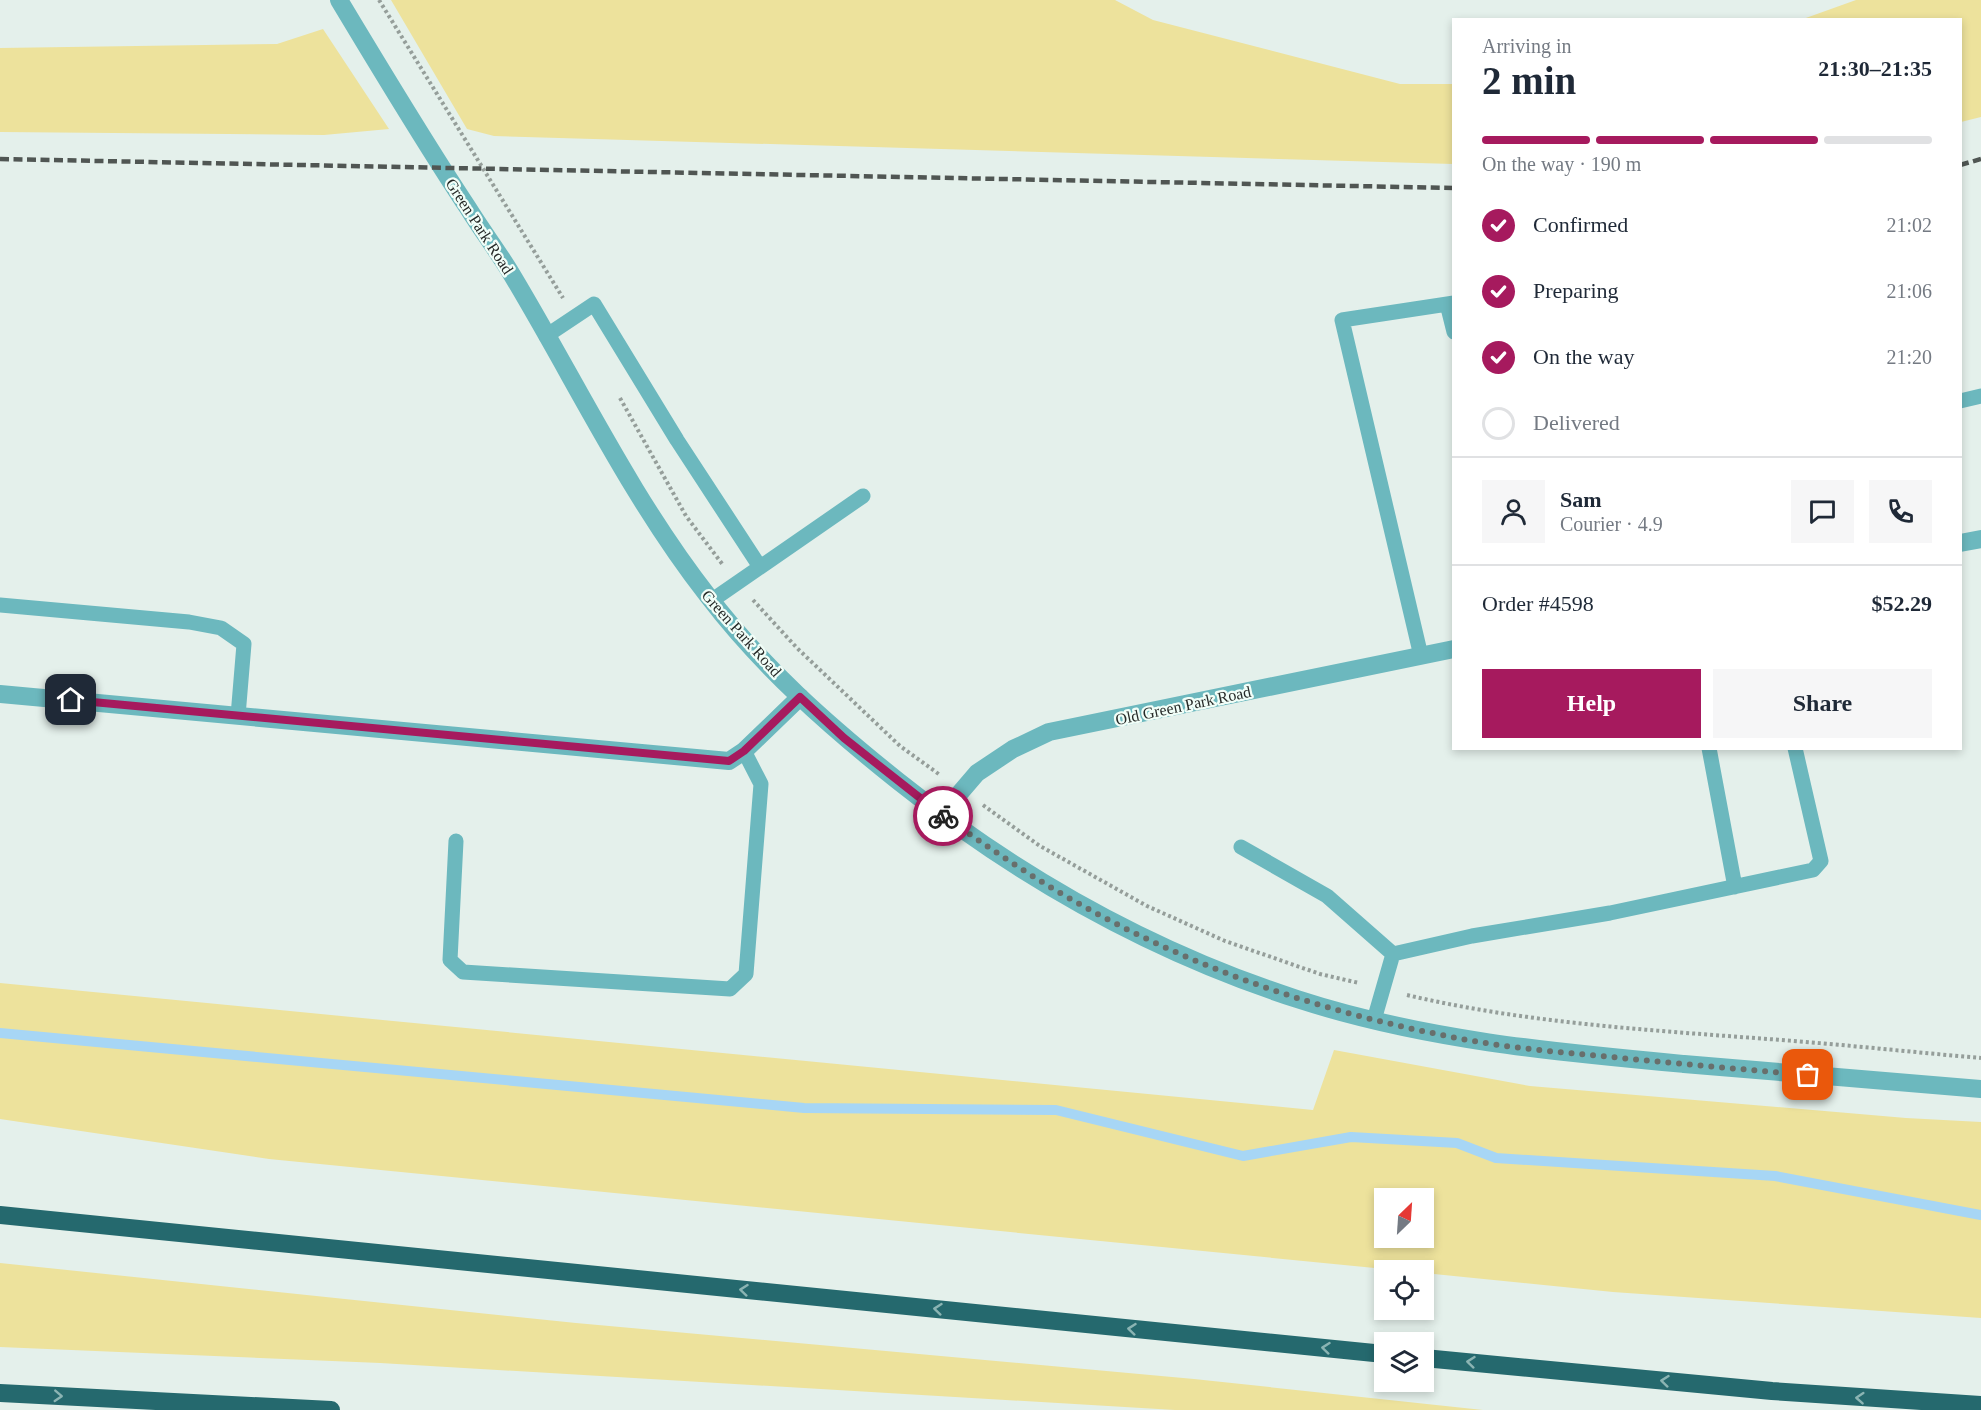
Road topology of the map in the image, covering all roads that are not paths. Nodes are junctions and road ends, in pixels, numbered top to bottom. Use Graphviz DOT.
graph roads {
  1 [pos="339,0"];
  2 [pos="1450,304"];
  3 [pos="546,336"];
  4 [pos="1981,396"];
  5 [pos="1962,401"];
  6 [pos="863,496"];
  7 [pos="1981,539"];
  8 [pos="1962,543"];
  9 [pos="760,567"];
  10 [pos="711,601"];
  11 [pos="0,605"];
  12 [pos="1452,649"];
  13 [pos="1421,656"];
  14 [pos="0,694"];
  15 [pos="800,697"];
  16 [pos="238,716"];
  17 [pos="1709,750"];
  18 [pos="1795,750"];
  19 [pos="744,751"];
  20 [pos="941,815"];
  21 [pos="456,841"];
  22 [pos="1241,848"];
  23 [pos="1735,887"];
  24 [pos="1393,954"];
  25 [pos="1374,1020"];
  26 [pos="1981,1089"];
  27 [pos="0,1215"];
  28 [pos="1374,1353"];
  29 [pos="1434,1359"];
  30 [pos="0,1393"];
  31 [pos="1981,1405"];
  32 [pos="331,1410"];
  1 -- 3 [label="street, Green Park Road"];
  2 -- 13 [label="lane"];
  3 -- 9 [label="lane"];
  3 -- 10 [label="street, Green Park Road"];
  4 -- 5 [label="lane"];
  6 -- 9 [label="lane"];
  7 -- 8 [label="street"];
  9 -- 10 [label="lane"];
  10 -- 15 [label="street, Green Park Road"];
  11 -- 16 [label="lane"];
  12 -- 13 [label="street, Old Green Park Road"];
  13 -- 20 [label="street, Old Green Park Road"];
  14 -- 16 [label="street"];
  15 -- 19 [label="street"];
  15 -- 20 [label="street, Green Park Road"];
  16 -- 19 [label="street"];
  17 -- 23 [label="lane"];
  18 -- 23 [label="lane"];
  19 -- 21 [label="lane"];
  20 -- 25 [label="street, Green Park Road"];
  22 -- 24 [label="lane"];
  23 -- 24 [label="lane"];
  24 -- 25 [label="lane"];
  25 -- 26 [label="street, Green Park Road"];
  28 -- 27 [label="highway, one-way"];
  31 -- 29 [label="highway, one-way"];
  30 -- 32 [label="highway, one-way"];
}
